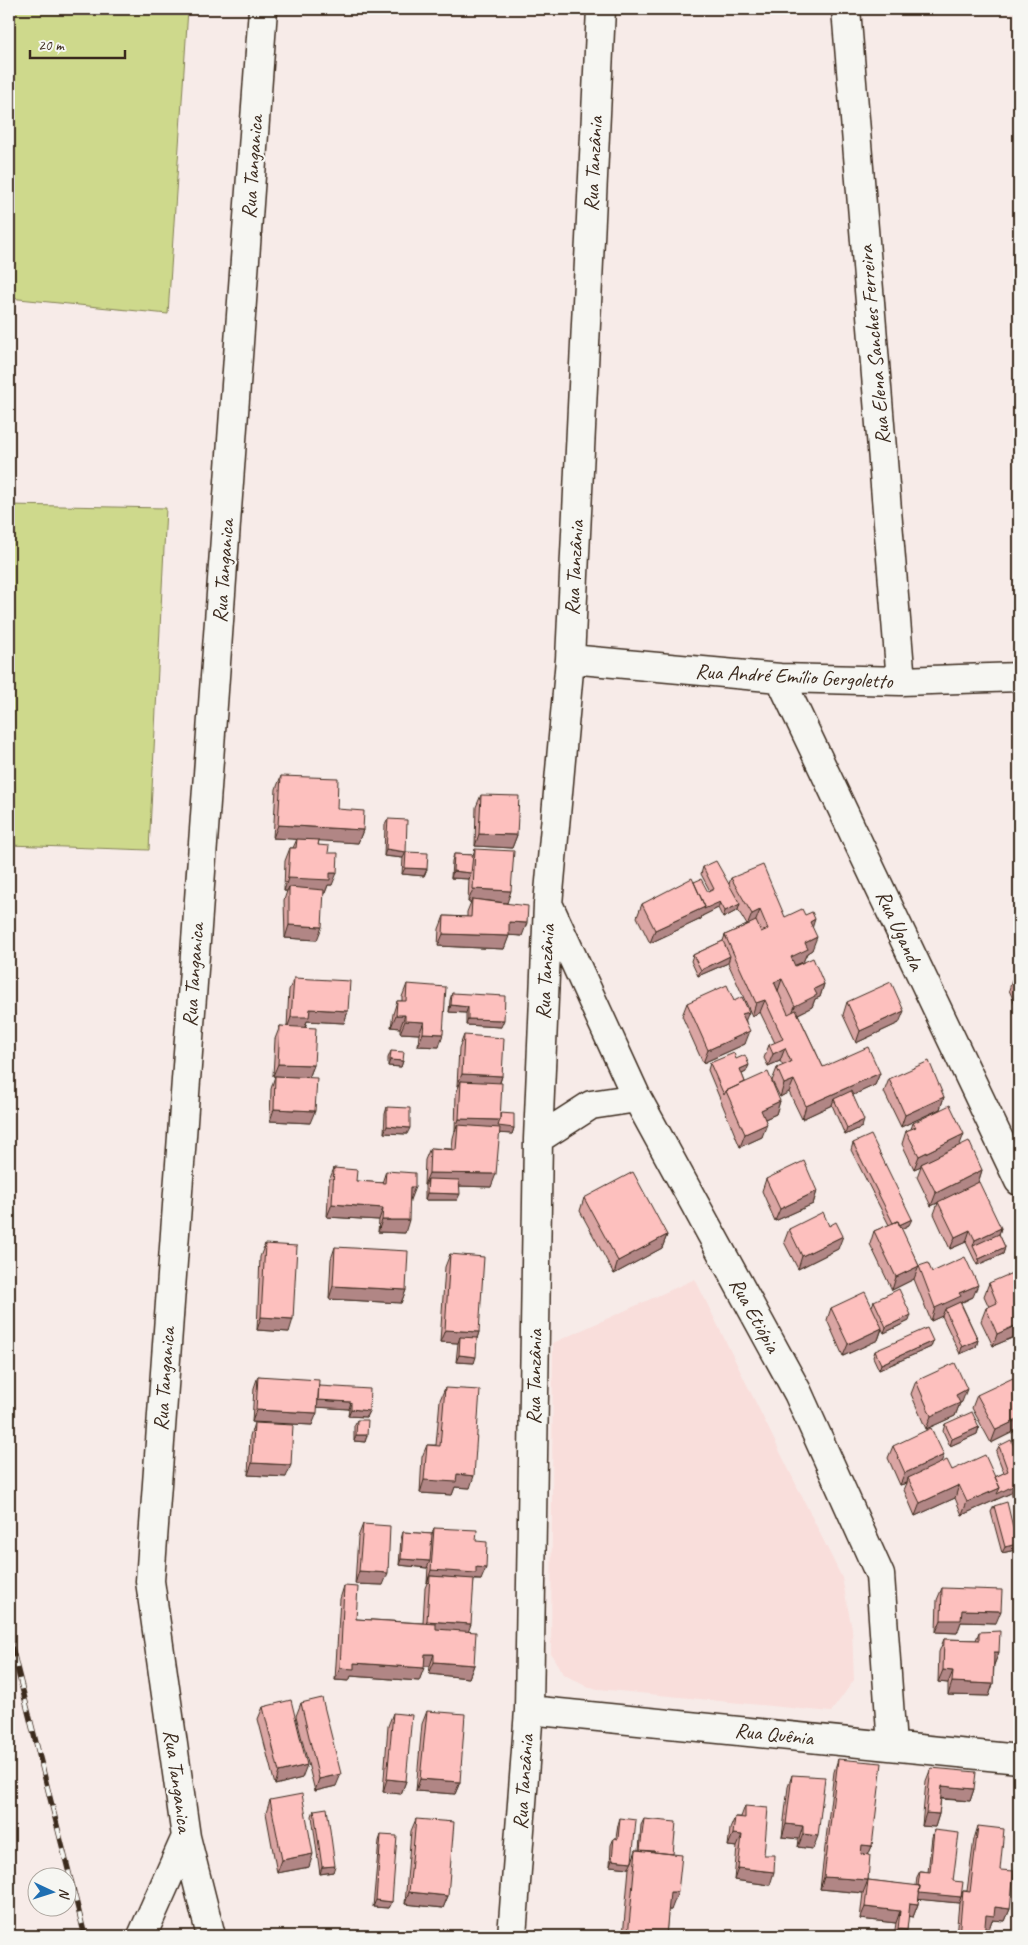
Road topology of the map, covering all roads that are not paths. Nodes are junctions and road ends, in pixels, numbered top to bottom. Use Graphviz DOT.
graph roads {
  1 [pos="263,9"];
  2 [pos="601,9"];
  3 [pos="846,9"];
  4 [pos="570,659"];
  5 [pos="1019,677"];
  6 [pos="780,678"];
  7 [pos="901,681"];
  8 [pos="548,904"];
  9 [pos="638,1098"];
  10 [pos="538,1139"];
  11 [pos="1019,1181"];
  12 [pos="529,1710"];
  13 [pos="892,1746"];
  14 [pos="1019,1759"];
  15 [pos="186,1837"];
  16 [pos="142,1936"];
  17 [pos="211,1936"];
  18 [pos="512,1936"];
  1 -- 15 [label="street, Rua Tanganica"];
  2 -- 4 [label="street, Rua Tanzânia"];
  3 -- 7 [label="street, Rua Elena Sanches Ferreira"];
  4 -- 6 [label="street, Rua André Emílio Gergoletto"];
  4 -- 8 [label="street, Rua Tanzânia"];
  5 -- 7 [label="street, Rua André Emílio Gergoletto"];
  6 -- 7 [label="street, Rua André Emílio Gergoletto"];
  6 -- 11 [label="street, Rua Uganda"];
  8 -- 9 [label="street, Rua Etiópia"];
  8 -- 10 [label="street, Rua Tanzânia"];
  9 -- 10 [label="street"];
  9 -- 13 [label="street, Rua Etiópia"];
  10 -- 12 [label="street, Rua Tanzânia"];
  12 -- 13 [label="street, Rua Quênia"];
  12 -- 18 [label="street, Rua Tanzânia"];
  13 -- 14 [label="street, Rua Quênia"];
  15 -- 16 [label="street"];
  15 -- 17 [label="street, Rua Tanganica"];
}
